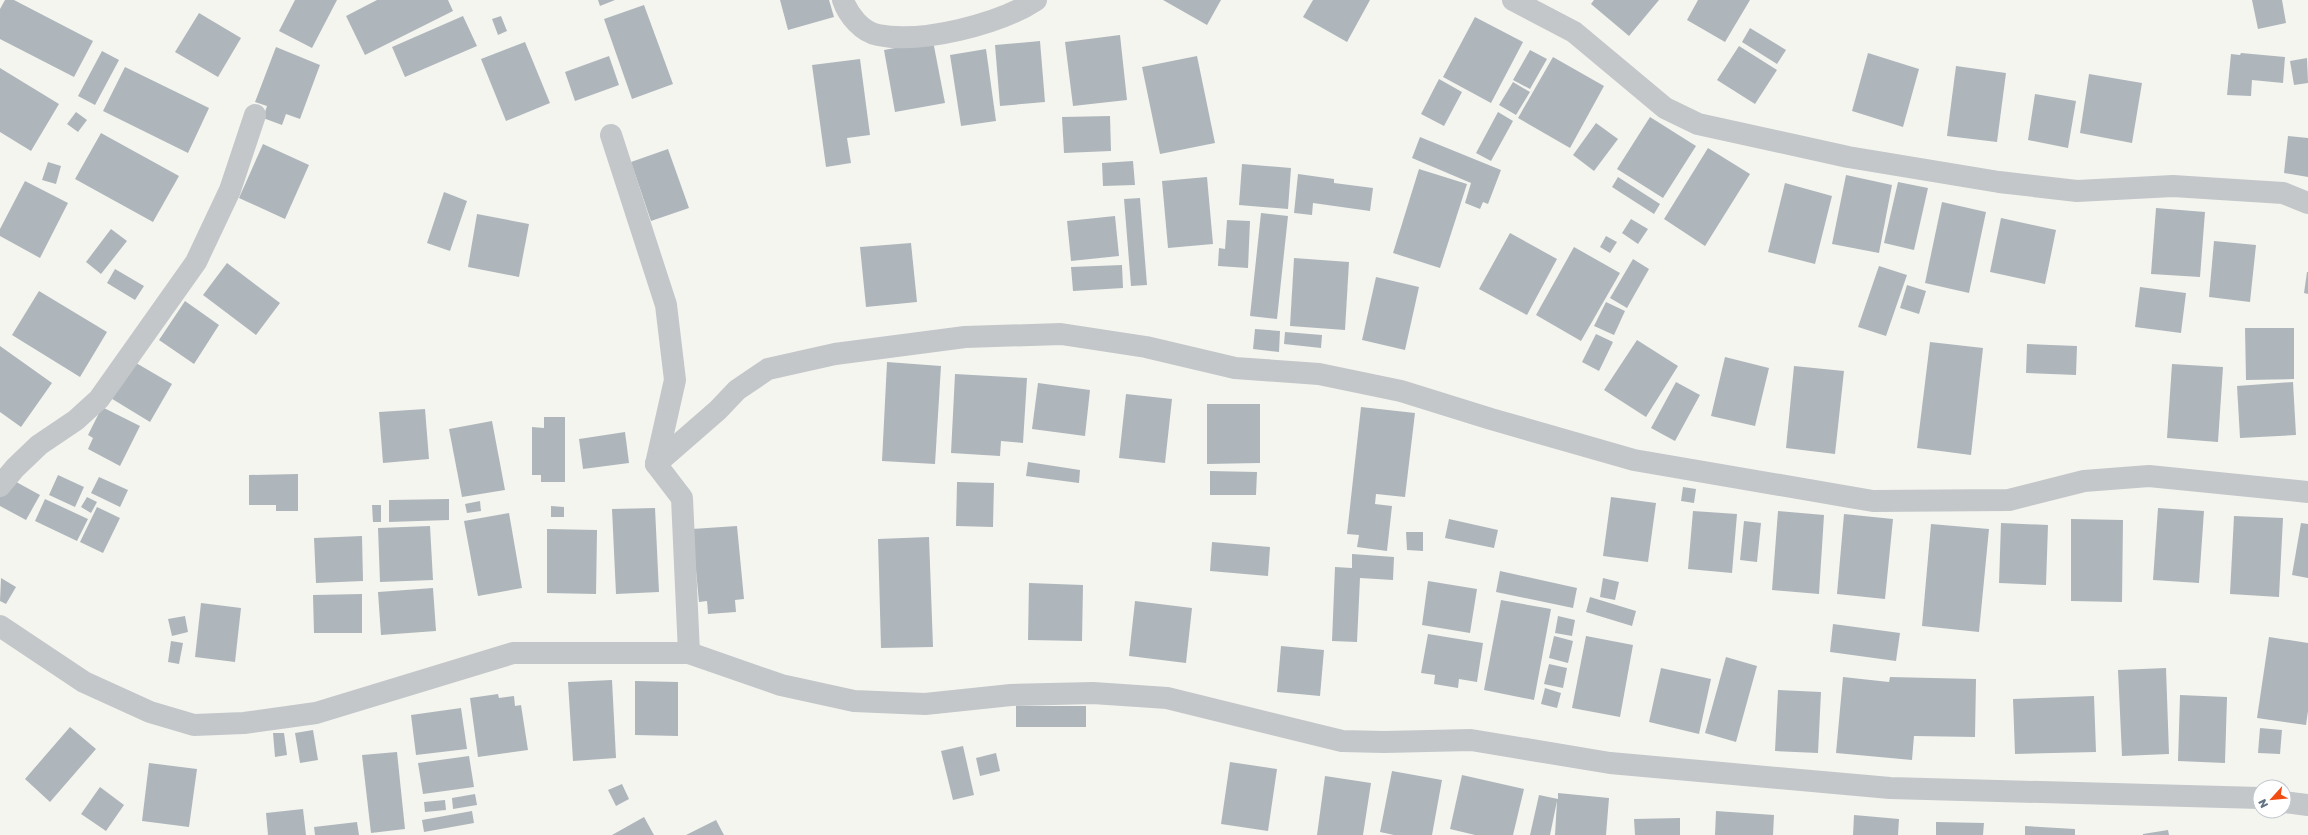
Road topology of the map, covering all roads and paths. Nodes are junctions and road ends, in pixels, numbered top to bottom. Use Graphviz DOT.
graph roads {
  1 [pos="843,0"];
  2 [pos="1036,0"];
  3 [pos="1513,0"];
  4 [pos="255,115"];
  5 [pos="610,135"];
  6 [pos="2308,203"];
  7 [pos="656,464"];
  8 [pos="0,486"];
  9 [pos="2308,492"];
  10 [pos="0,626"];
  11 [pos="689,653"];
  12 [pos="2252,798"];
  13 [pos="2292,803"];
  14 [pos="2308,805"];
  1 -- 2 [label="street"];
  3 -- 6 [label="street"];
  4 -- 8 [label="street"];
  5 -- 7 [label="street"];
  7 -- 9 [label="street"];
  7 -- 11 [label="street"];
  10 -- 11 [label="street"];
  11 -- 12 [label="street"];
  13 -- 14 [label="street"];
}
